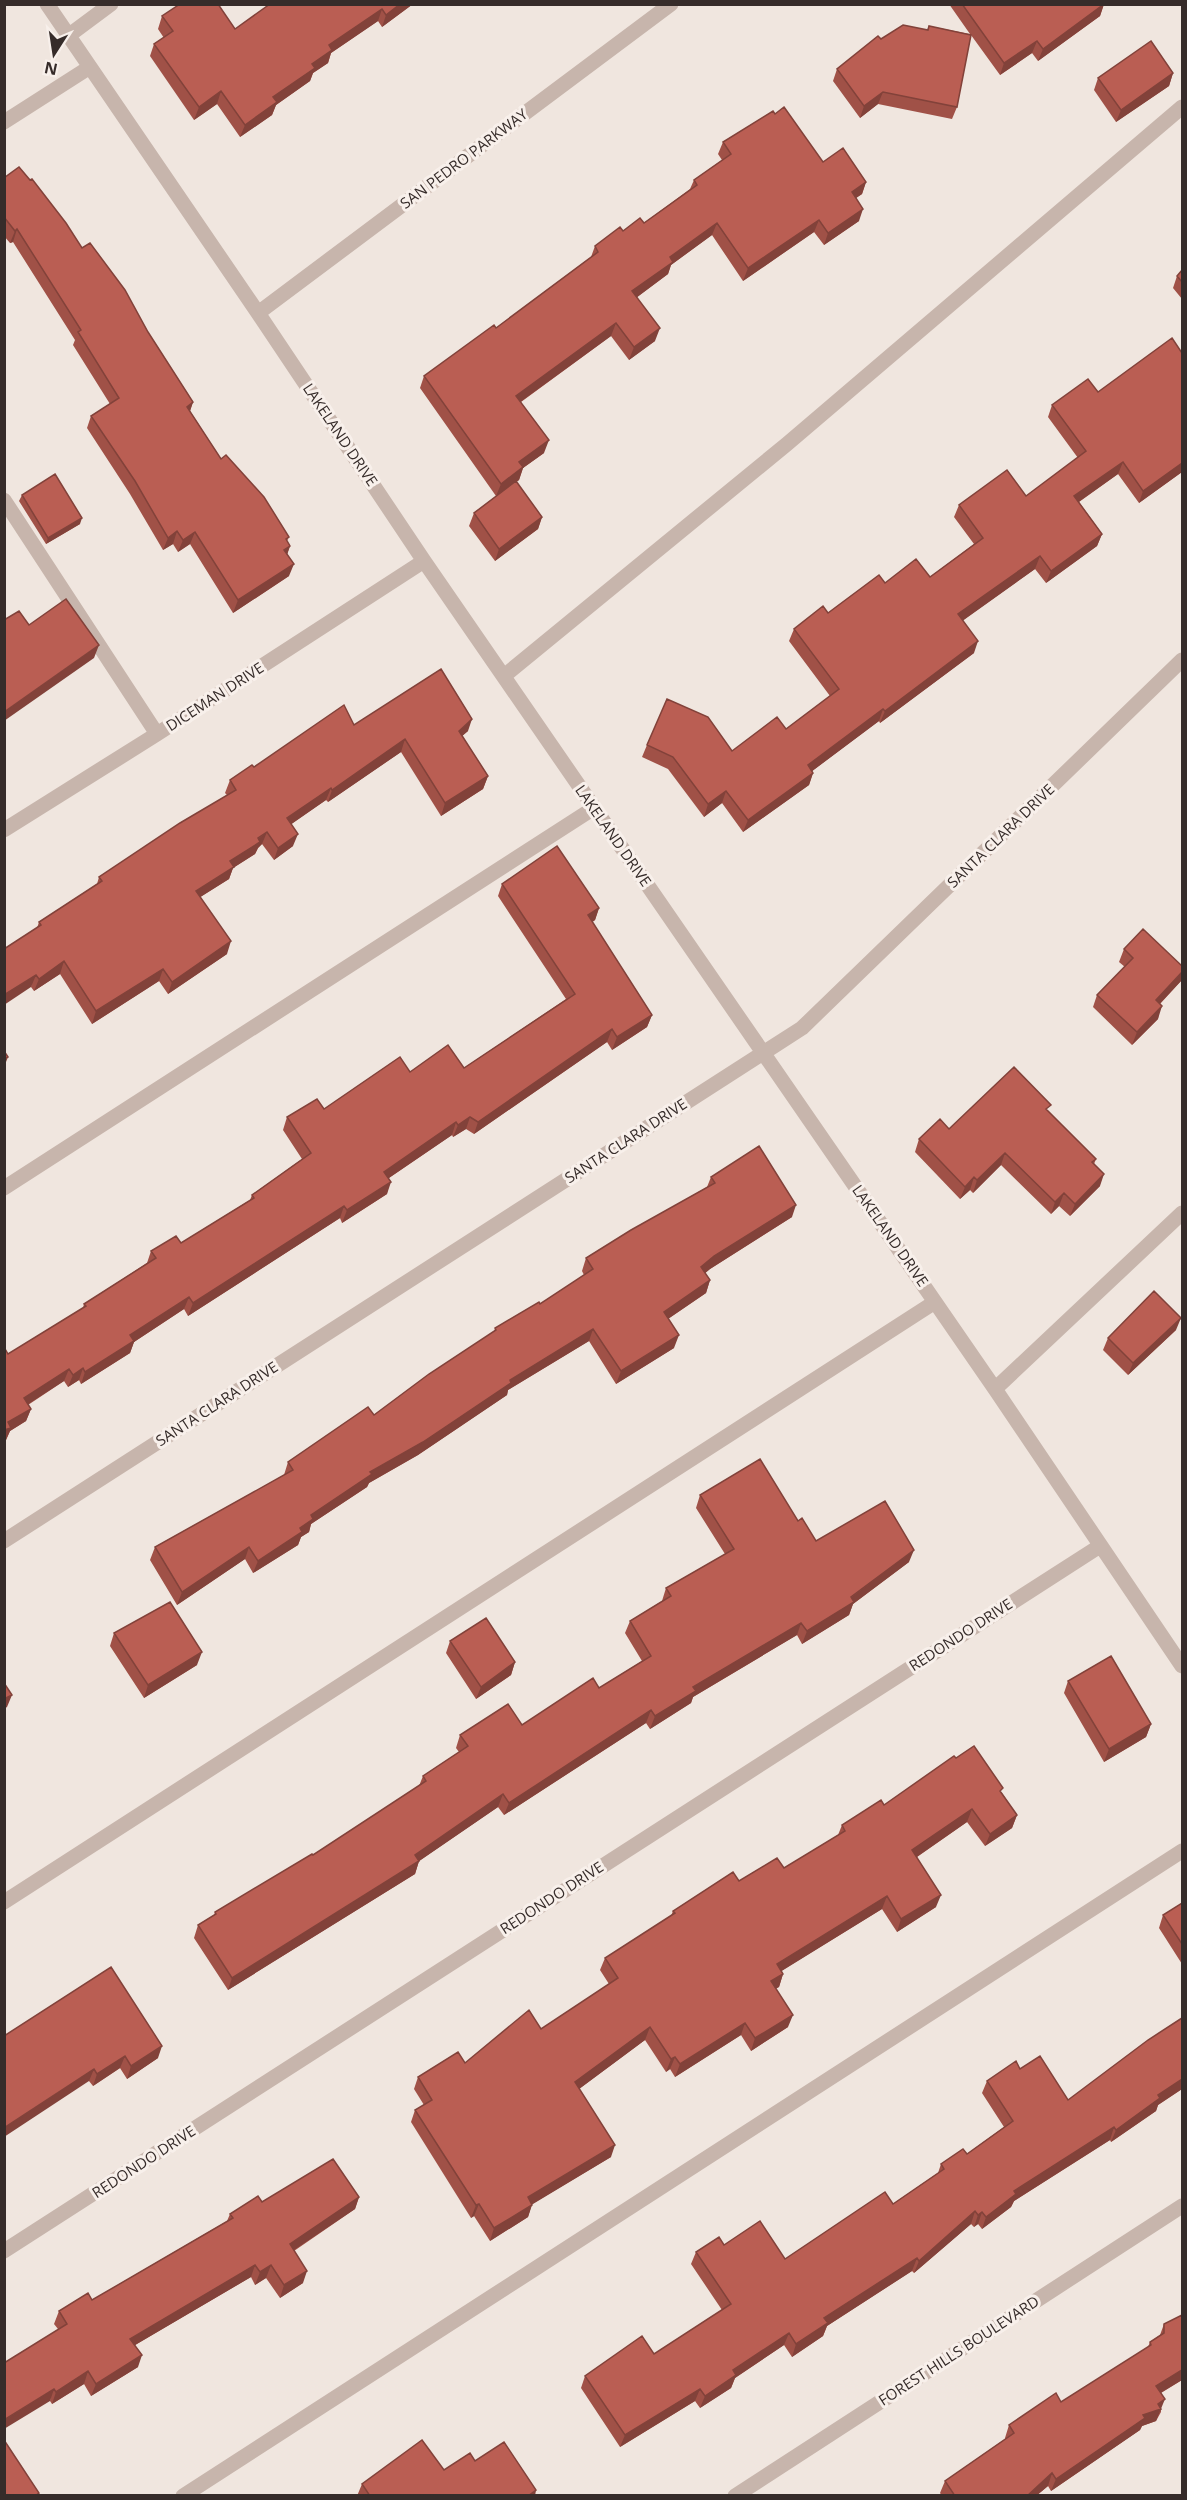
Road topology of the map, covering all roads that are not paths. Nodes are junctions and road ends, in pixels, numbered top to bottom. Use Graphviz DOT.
graph roads {
  1 [pos="46,4"];
  2 [pos="111,4"];
  3 [pos="671,4"];
  4 [pos="68,36"];
  5 [pos="90,68"];
  6 [pos="1182,107"];
  7 [pos="4,122"];
  8 [pos="258,313"];
  9 [pos="4,501"];
  10 [pos="424,561"];
  11 [pos="1182,660"];
  12 [pos="504,676"];
  13 [pos="157,734"];
  14 [pos="594,808"];
  15 [pos="4,830"];
  16 [pos="764,1052"];
  17 [pos="4,1188"];
  18 [pos="1182,1213"];
  19 [pos="935,1302"];
  20 [pos="995,1389"];
  21 [pos="4,1542"];
  22 [pos="1100,1545"];
  23 [pos="1182,1666"];
  24 [pos="1182,1851"];
  25 [pos="4,1902"];
  26 [pos="1182,2206"];
  27 [pos="4,2252"];
  28 [pos="183,2496"];
  29 [pos="735,2496"];
  1 -- 4 [label="street, LAKELAND DRIVE"];
  2 -- 4 [label="street"];
  3 -- 8 [label="street, SAN PEDRO PARKWAY"];
  4 -- 5 [label="street, LAKELAND DRIVE"];
  5 -- 7 [label="street"];
  5 -- 8 [label="street, LAKELAND DRIVE"];
  6 -- 12 [label="street"];
  8 -- 10 [label="street, LAKELAND DRIVE"];
  9 -- 13 [label="street"];
  10 -- 12 [label="street, LAKELAND DRIVE"];
  10 -- 13 [label="street, DICEMAN DRIVE"];
  11 -- 16 [label="street, SANTA CLARA DRIVE"];
  12 -- 14 [label="street, LAKELAND DRIVE"];
  13 -- 15 [label="street, DICEMAN DRIVE"];
  14 -- 16 [label="street, LAKELAND DRIVE"];
  14 -- 17 [label="street"];
  16 -- 19 [label="street, LAKELAND DRIVE"];
  16 -- 21 [label="street, SANTA CLARA DRIVE"];
  18 -- 20 [label="street"];
  19 -- 20 [label="street, LAKELAND DRIVE"];
  19 -- 25 [label="street"];
  20 -- 22 [label="street, LAKELAND DRIVE"];
  22 -- 23 [label="street, LAKELAND DRIVE"];
  22 -- 27 [label="street, REDONDO DRIVE"];
  24 -- 28 [label="street"];
  26 -- 29 [label="street, FOREST HILLS BOULEVARD"];
}
